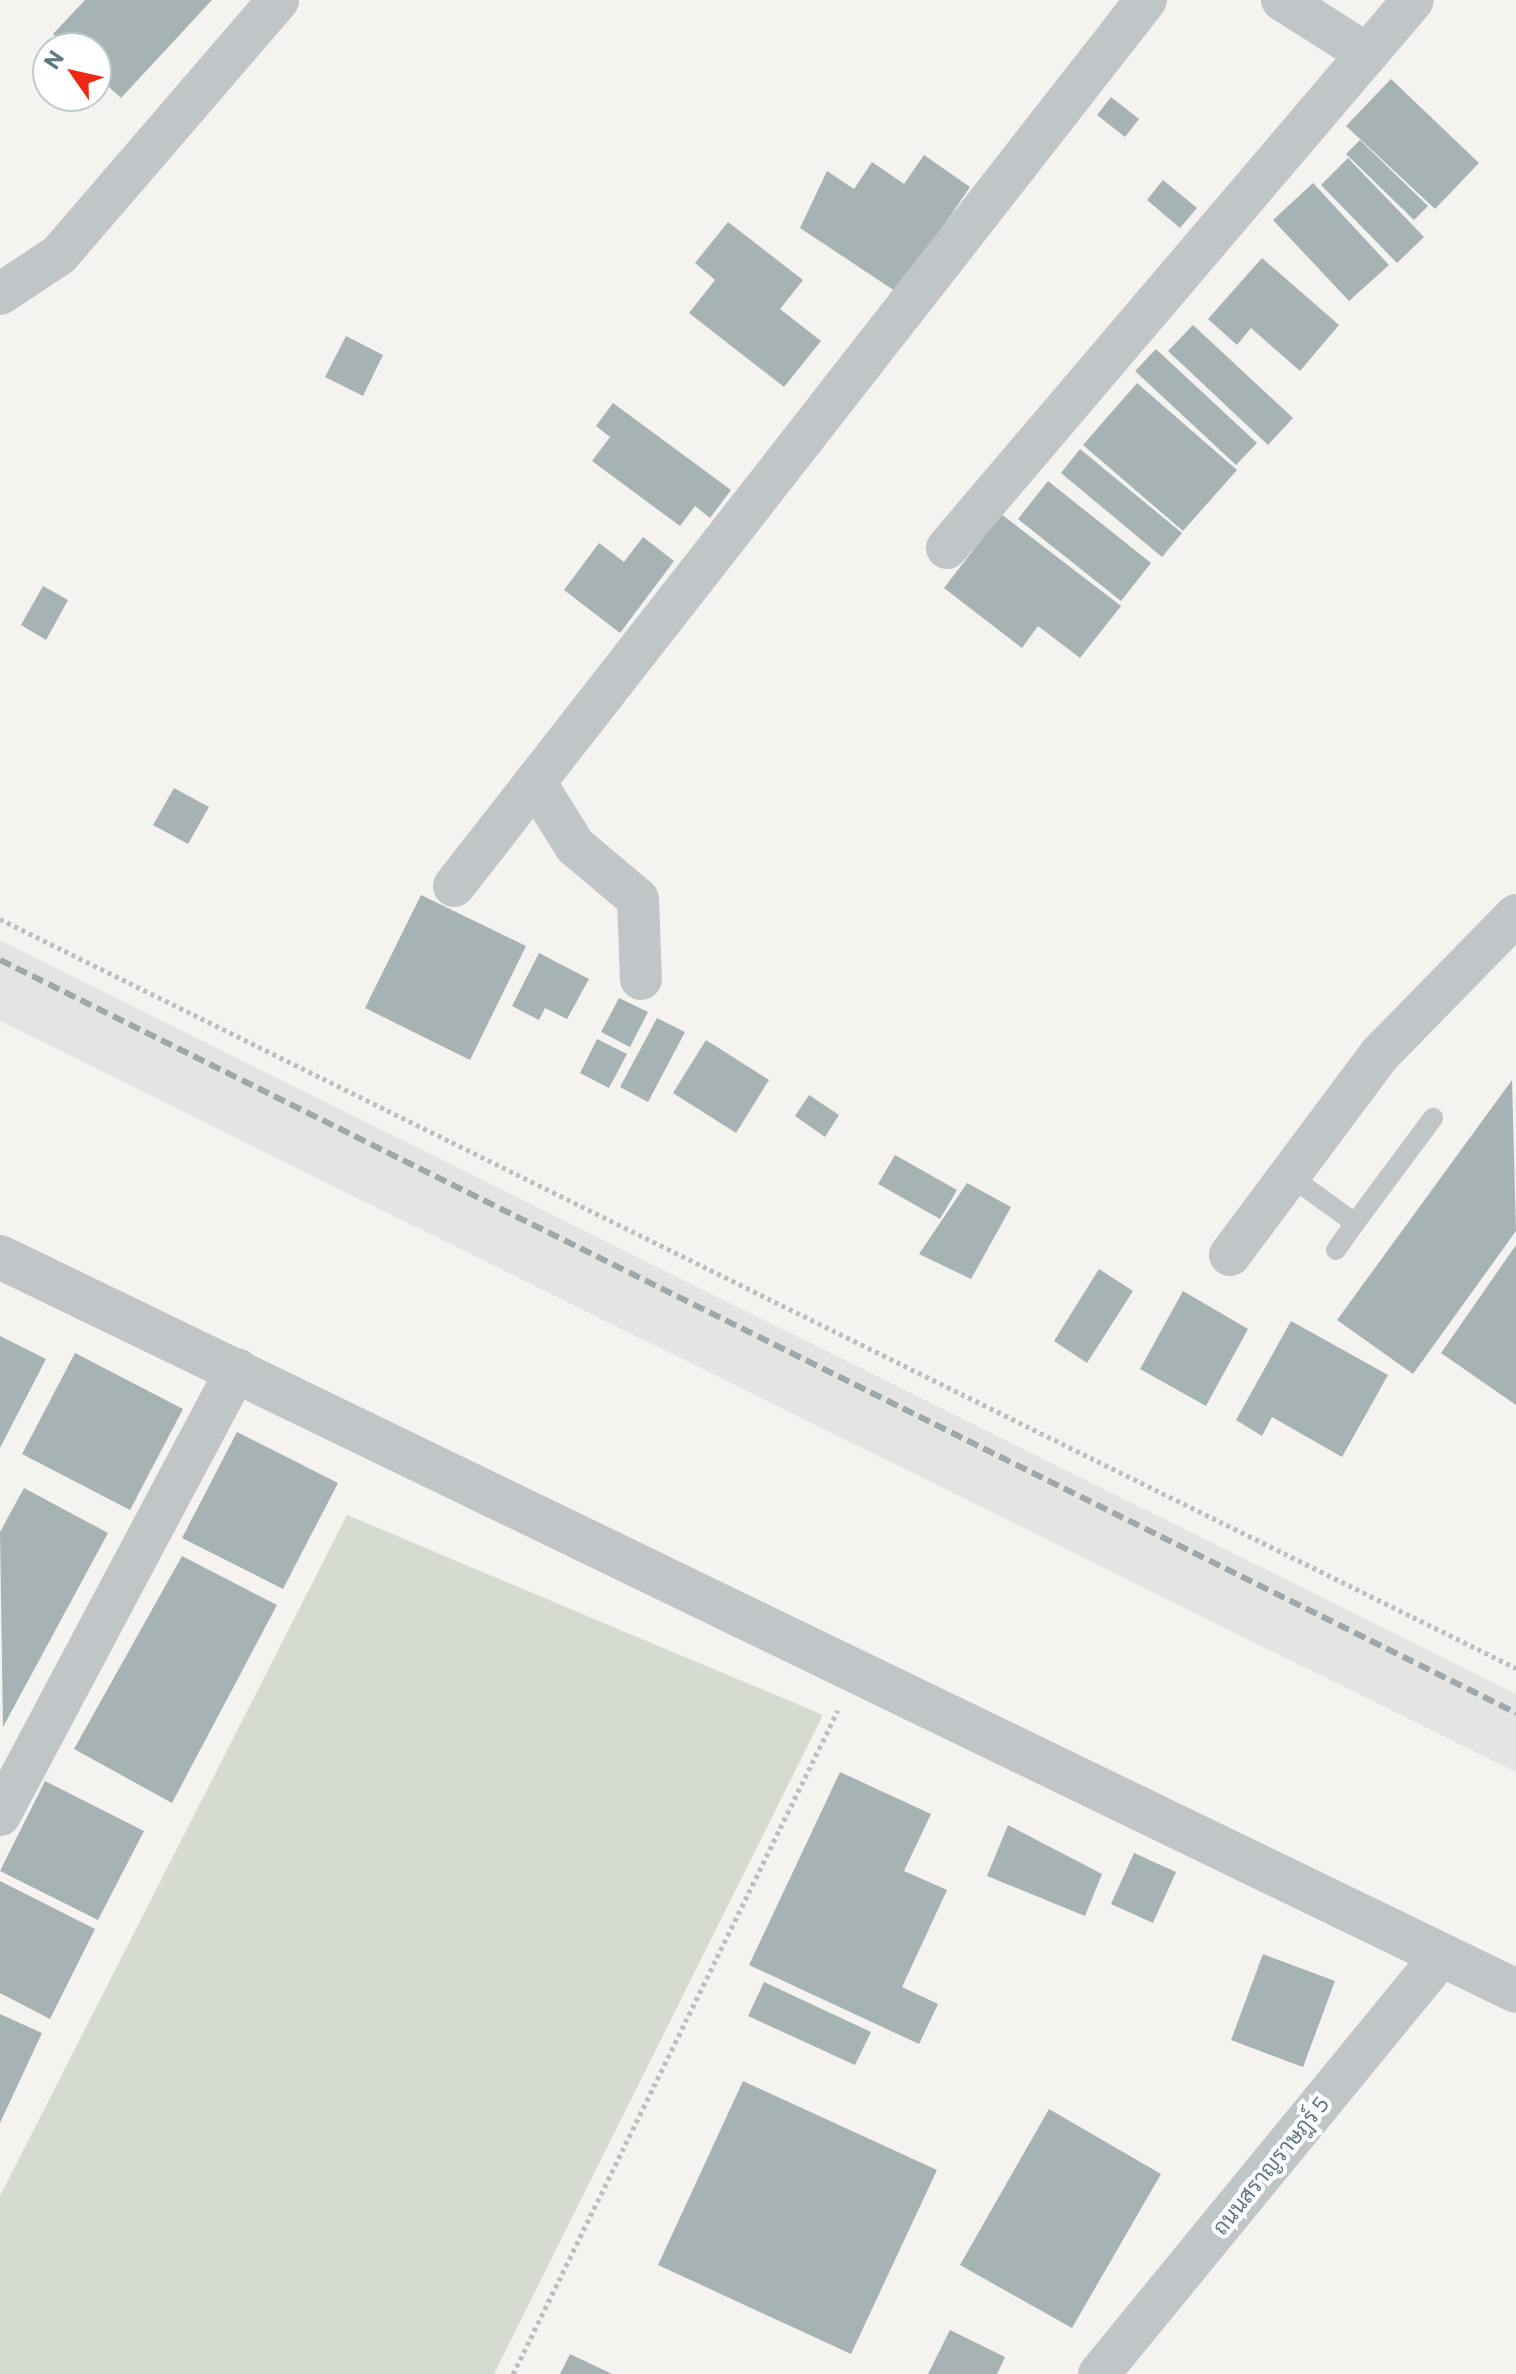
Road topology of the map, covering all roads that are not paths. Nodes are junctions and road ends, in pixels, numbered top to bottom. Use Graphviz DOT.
graph roads {
  1 [pos="278,0"];
  2 [pos="1146,0"];
  3 [pos="1282,0"];
  4 [pos="1413,0"];
  5 [pos="1367,54"];
  6 [pos="0,294"];
  7 [pos="947,548"];
  8 [pos="535,782"];
  9 [pos="454,886"];
  10 [pos="1516,915"];
  11 [pos="641,979"];
  12 [pos="1433,1118"];
  13 [pos="1287,1174"];
  14 [pos="1355,1223"];
  15 [pos="1336,1250"];
  16 [pos="1230,1255"];
  17 [pos="0,1257"];
  18 [pos="237,1369"];
  19 [pos="0,1815"];
  20 [pos="1442,1955"];
  21 [pos="1516,1991"];
  22 [pos="1099,2374"];
  1 -- 6 [label="street"];
  2 -- 8 [label="street"];
  3 -- 5 [label="street"];
  4 -- 5 [label="street"];
  5 -- 7 [label="street"];
  8 -- 9 [label="street"];
  8 -- 11 [label="street"];
  10 -- 13 [label="street"];
  12 -- 14 [label="lane"];
  13 -- 14 [label="lane"];
  13 -- 16 [label="street"];
  14 -- 15 [label="lane"];
  17 -- 18 [label="street"];
  18 -- 19 [label="street"];
  18 -- 20 [label="street"];
  20 -- 21 [label="street"];
  20 -- 22 [label="street, ถนนสราญราษฎร์ 5"];
}
